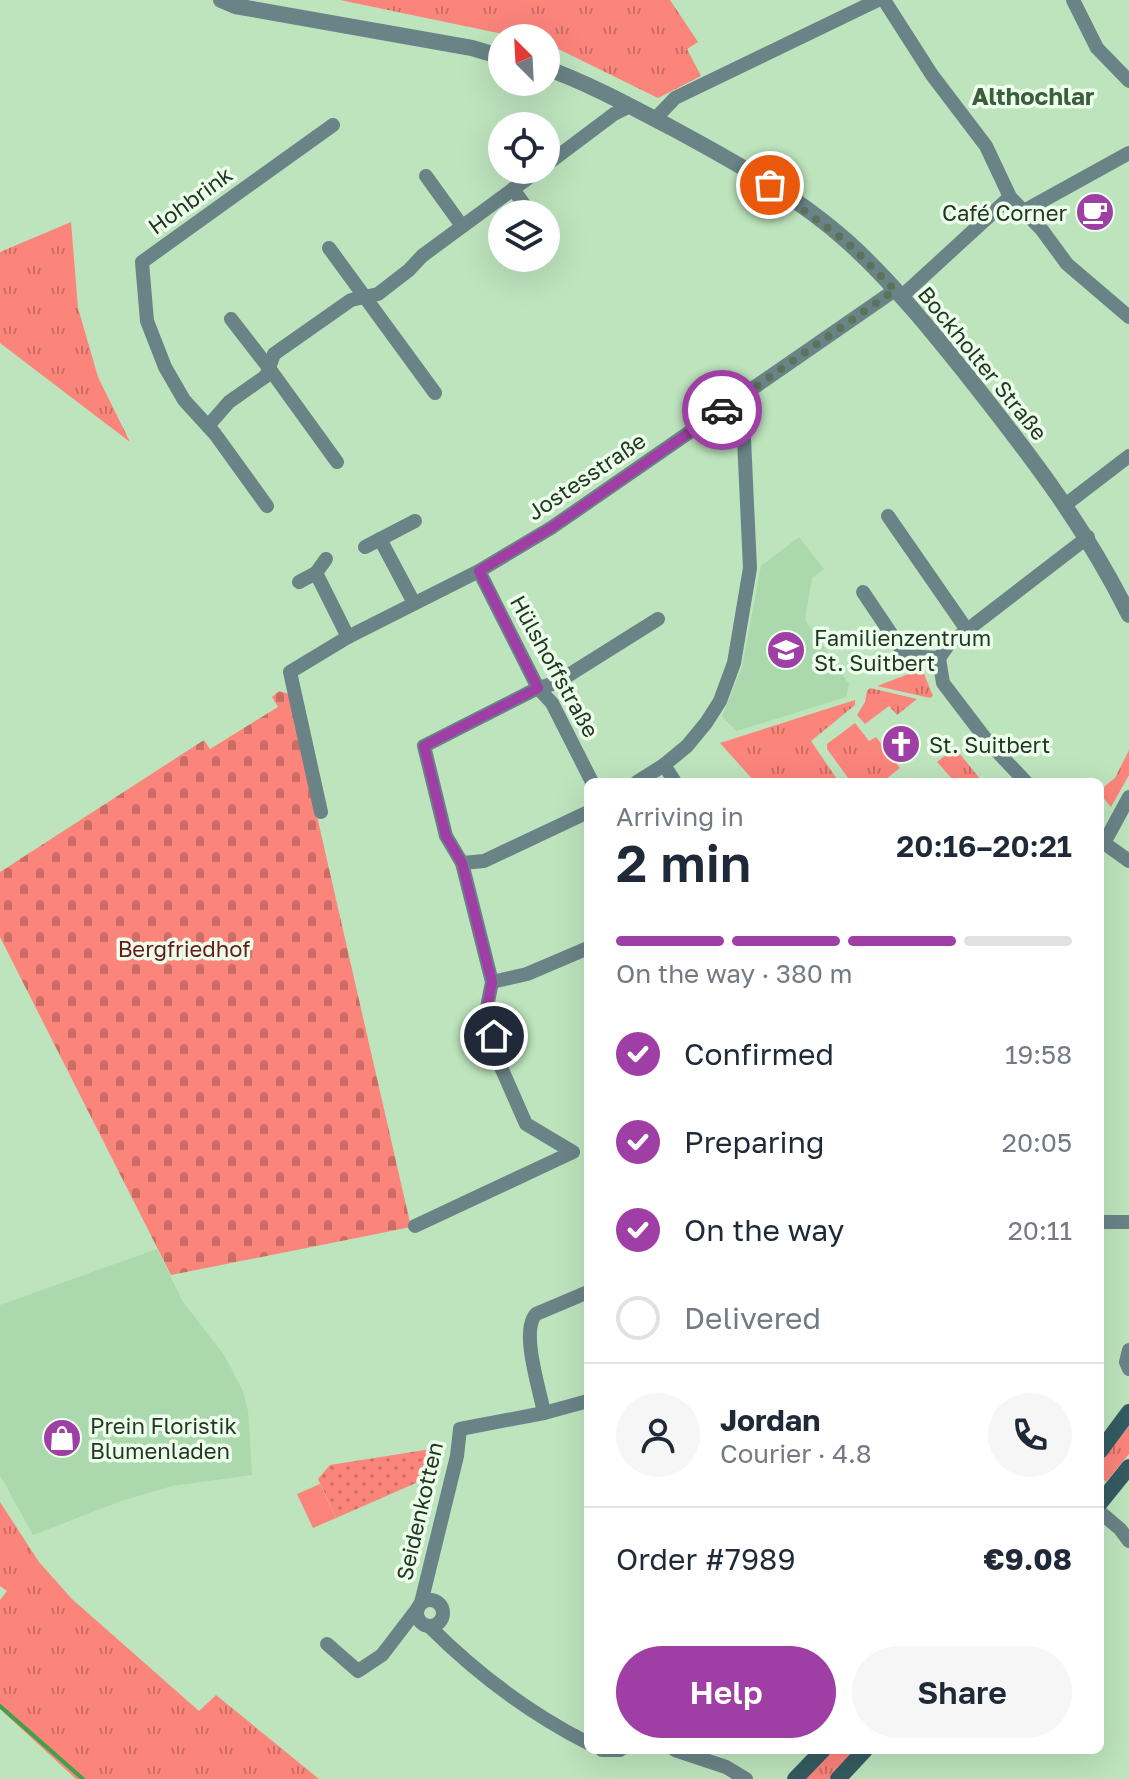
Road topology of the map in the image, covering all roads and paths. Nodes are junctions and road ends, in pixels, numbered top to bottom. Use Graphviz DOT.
graph roads {
  1 [pos="221,0"];
  2 [pos="881,0"];
  3 [pos="1073,0"];
  4 [pos="488,53"];
  5 [pos="560,73"];
  6 [pos="1129,81"];
  7 [pos="630,106"];
  8 [pos="655,119"];
  9 [pos="333,125"];
  10 [pos="1129,153"];
  11 [pos="560,154"];
  12 [pos="426,176"];
  13 [pos="520,184"];
  14 [pos="513,189"];
  15 [pos="1010,197"];
  16 [pos="521,200"];
  17 [pos="1024,211"];
  18 [pos="462,226"];
  19 [pos="329,248"];
  20 [pos="898,294"];
  21 [pos="365,297"];
  22 [pos="1129,317"];
  23 [pos="231,319"];
  24 [pos="269,368"];
  25 [pos="435,393"];
  26 [pos="742,396"];
  27 [pos="208,426"];
  28 [pos="1129,456"];
  29 [pos="337,462"];
  30 [pos="1065,505"];
  31 [pos="267,506"];
  32 [pos="888,516"];
  33 [pos="415,521"];
  34 [pos="1088,537"];
  35 [pos="380,539"];
  36 [pos="365,547"];
  37 [pos="326,559"];
  38 [pos="479,571"];
  39 [pos="316,573"];
  40 [pos="299,582"];
  41 [pos="863,592"];
  42 [pos="414,603"];
  43 [pos="1129,615"];
  44 [pos="658,619"];
  45 [pos="967,630"];
  46 [pos="348,637"];
  47 [pos="939,658"];
  48 [pos="538,688"];
  49 [pos="664,765"];
  50 [pos="590,778"];
  51 [pos="643,778"];
  52 [pos="672,778"];
  53 [pos="1022,778"];
  54 [pos="1129,797"];
  55 [pos="321,812"];
  56 [pos="584,814"];
  57 [pos="1104,839"];
  58 [pos="1104,846"];
  59 [pos="1129,861"];
  60 [pos="462,863"];
  61 [pos="584,950"];
  62 [pos="492,982"];
  63 [pos="573,1152"];
  64 [pos="584,1154"];
  65 [pos="1104,1222"];
  66 [pos="1129,1222"];
  67 [pos="415,1226"];
  68 [pos="584,1294"];
  69 [pos="584,1402"];
  70 [pos="1129,1412"];
  71 [pos="544,1413"];
  72 [pos="1104,1446"];
  73 [pos="1129,1467"];
  74 [pos="1104,1498"];
  75 [pos="1104,1515"];
  76 [pos="1129,1541"];
  77 [pos="420,1605"];
  78 [pos="429,1626"];
  79 [pos="327,1644"];
  80 [pos="584,1741"];
  81 [pos="687,1754"];
  82 [pos="819,1754"];
  83 [pos="861,1754"];
  84 [pos="746,1779"];
  85 [pos="795,1779"];
  86 [pos="838,1779"];
  1 -- 4 [label="street"];
  2 -- 8 [label="street"];
  2 -- 15 [label="street"];
  3 -- 6 [label="street"];
  5 -- 7 [label="street, Bockholter Straße"];
  7 -- 8 [label="street, Bockholter Straße"];
  7 -- 11 [label="street"];
  8 -- 20 [label="street, Bockholter Straße"];
  9 -- 27 [label="street, Hohbrink"];
  10 -- 17 [label="street"];
  12 -- 18 [label="street"];
  13 -- 14 [label="street"];
  14 -- 16 [label="street"];
  14 -- 18 [label="street"];
  15 -- 17 [label="street"];
  15 -- 20 [label="street, Jostesstraße"];
  17 -- 22 [label="street"];
  18 -- 21 [label="street"];
  19 -- 21 [label="street"];
  20 -- 26 [label="street, Jostesstraße"];
  20 -- 30 [label="street, Bockholter Straße"];
  21 -- 24 [label="street"];
  21 -- 25 [label="street"];
  23 -- 24 [label="street"];
  24 -- 27 [label="street"];
  24 -- 29 [label="street"];
  26 -- 38 [label="street, Jostesstraße"];
  26 -- 49 [label="street"];
  27 -- 31 [label="street, Hohbrink"];
  28 -- 30 [label="street"];
  30 -- 34 [label="street, Bockholter Straße"];
  32 -- 45 [label="street"];
  33 -- 35 [label="street"];
  34 -- 43 [label="street, Bockholter Straße"];
  34 -- 45 [label="street"];
  35 -- 36 [label="street"];
  35 -- 42 [label="street"];
  37 -- 39 [label="street"];
  38 -- 42 [label="street, Jostesstraße"];
  38 -- 48 [label="street, Hülshoffstraße"];
  39 -- 40 [label="street"];
  39 -- 46 [label="street"];
  41 -- 47 [label="street"];
  42 -- 46 [label="street, Jostesstraße"];
  44 -- 48 [label="street"];
  45 -- 47 [label="street"];
  46 -- 55 [label="street, Jostesstraße"];
  47 -- 53 [label="street"];
  48 -- 50 [label="street, Hülshoffstraße"];
  48 -- 60 [label="street"];
  49 -- 51 [label="street"];
  49 -- 52 [label="street"];
  54 -- 57 [label="street"];
  56 -- 60 [label="street"];
  58 -- 59 [label="street"];
  60 -- 62 [label="street"];
  61 -- 62 [label="street"];
  62 -- 63 [label="street"];
  63 -- 64 [label="street"];
  63 -- 67 [label="street"];
  65 -- 66 [label="street"];
  68 -- 71 [label="street"];
  69 -- 71 [label="street"];
  70 -- 72 [label="main road"];
  71 -- 77 [label="street, Seidenkotten"];
  73 -- 74 [label="main road"];
  75 -- 76 [label="street"];
  77 -- 78 [label="street, Seidenkotten"];
  77 -- 78 [label="street, Seidenkotten"];
  77 -- 79 [label="street, Seidenkotten"];
  78 -- 80 [label="street, Seidenkotten"];
  81 -- 84 [label="street"];
  82 -- 85 [label="main road"];
  83 -- 86 [label="main road"];
}
